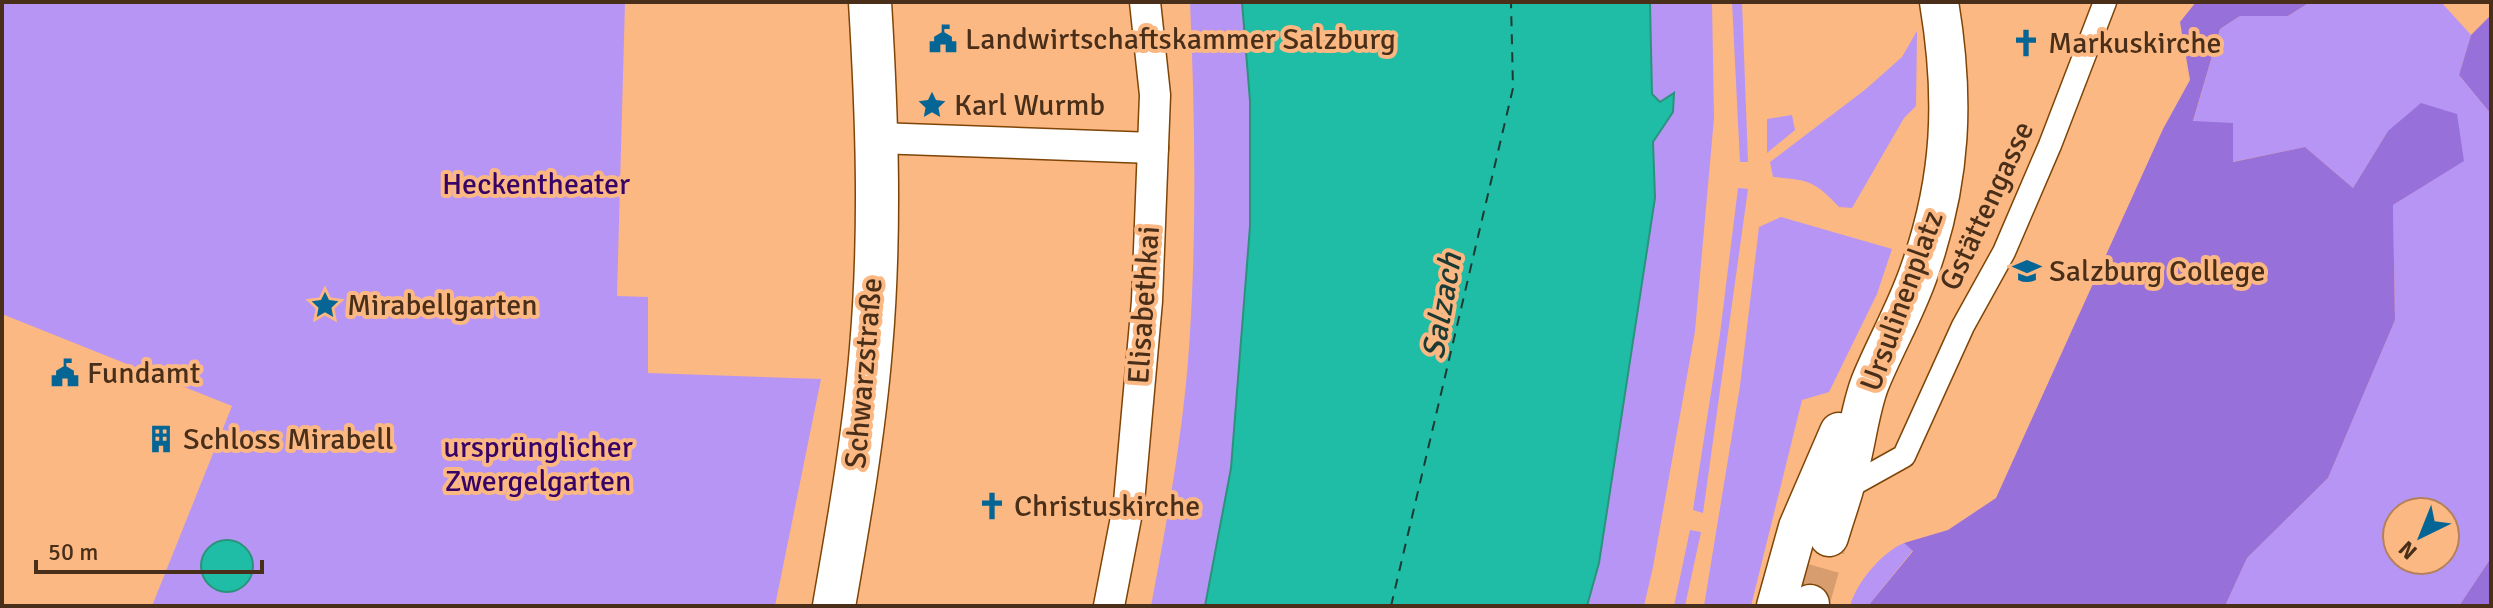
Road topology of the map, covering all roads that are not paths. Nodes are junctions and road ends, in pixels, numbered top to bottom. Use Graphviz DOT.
graph roads {
  1 [pos="870,2"];
  2 [pos="1145,2"];
  3 [pos="1939,2"];
  4 [pos="2105,2"];
  5 [pos="877,138"];
  6 [pos="1153,148"];
  7 [pos="1869,386"];
  8 [pos="1843,490"];
  9 [pos="1829,537"];
  10 [pos="1799,605"];
  11 [pos="834,606"];
  12 [pos="1109,606"];
  1 -- 5 [label="main road, Schwarzstraße"];
  2 -- 6 [label="street, Elisabethkai"];
  3 -- 7 [label="street, Ursulinenplatz"];
  4 -- 8 [label="street, Gstättengasse"];
  5 -- 6 [label="street"];
  5 -- 11 [label="main road, Schwarzstraße"];
  6 -- 12 [label="street, Elisabethkai"];
  7 -- 8 [label="street, Ursulinenplatz"];
  7 -- 10 [label="street"];
  8 -- 9 [label="street, Ursulinenplatz"];
}
